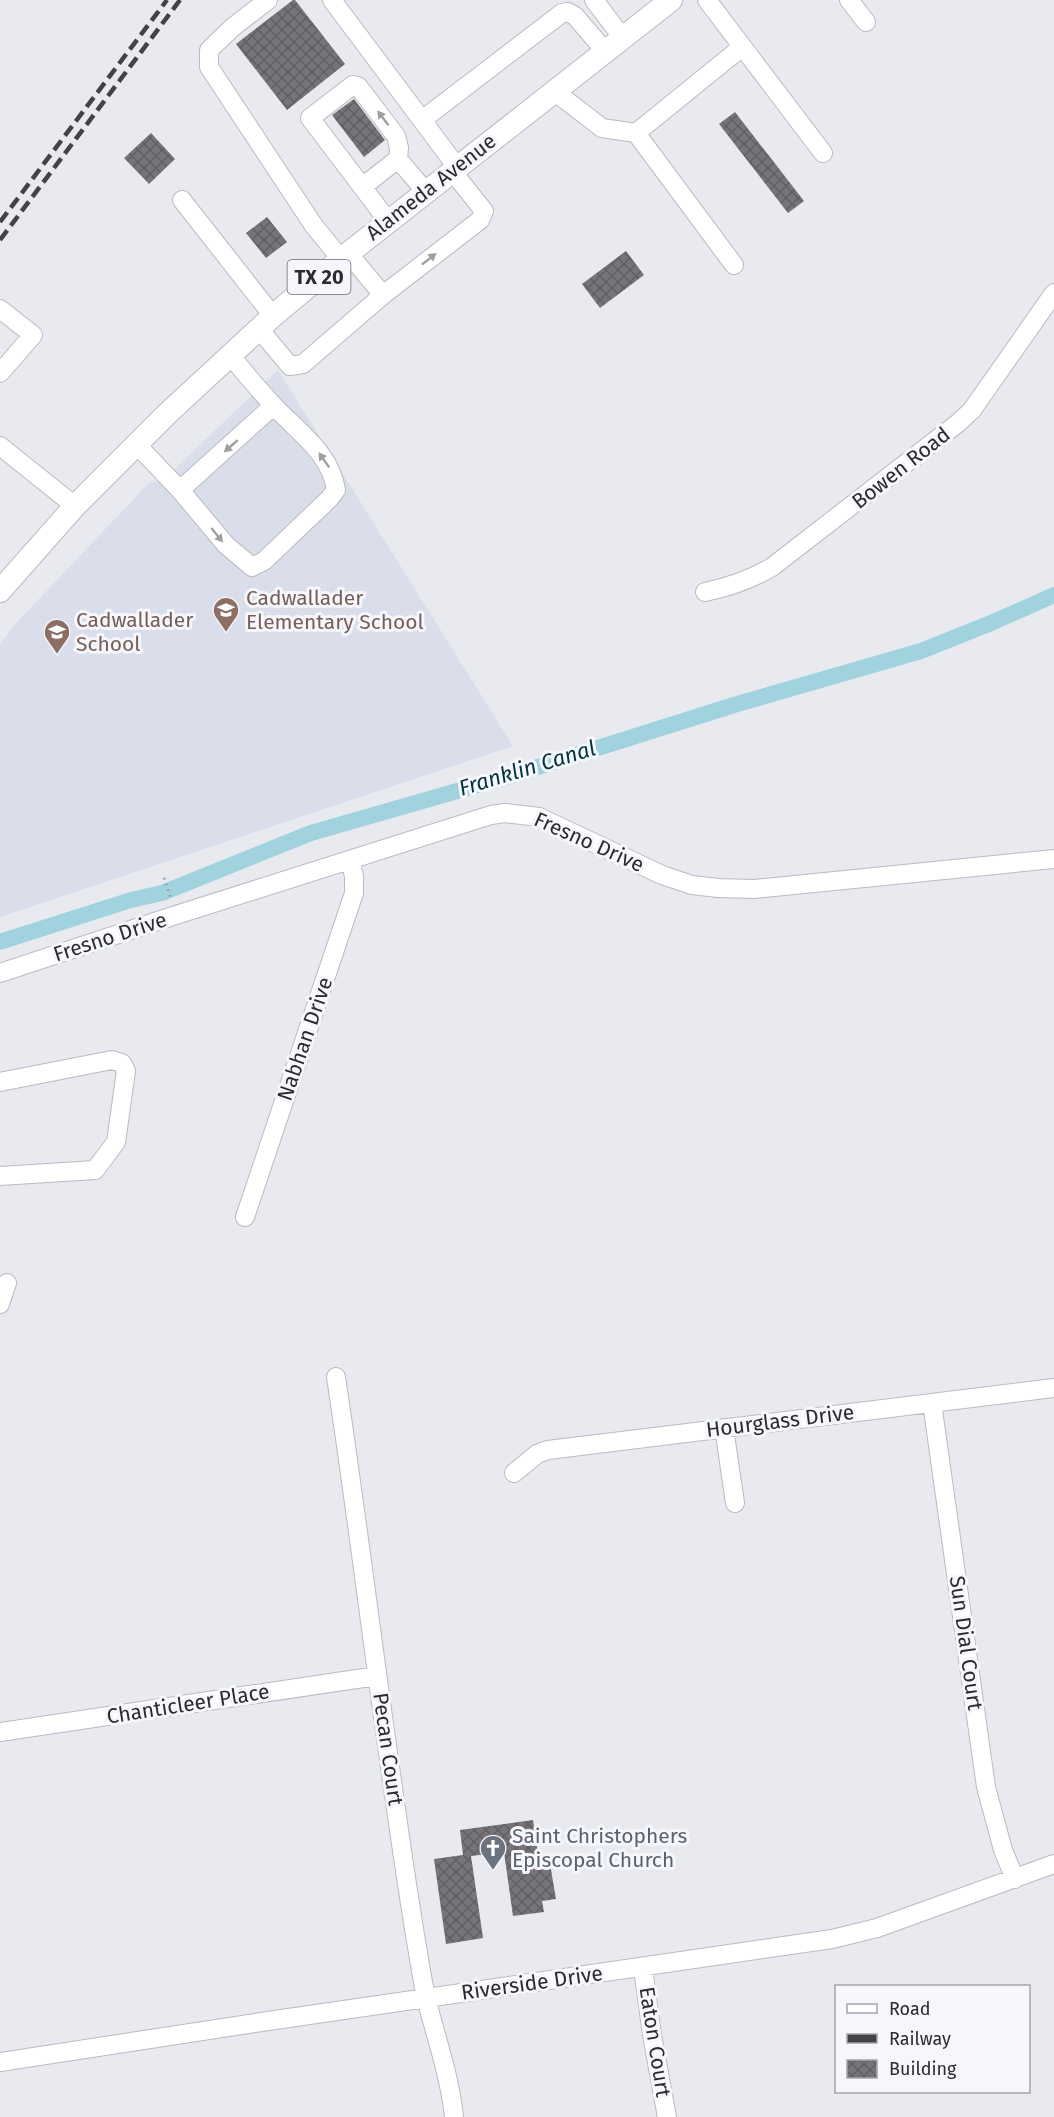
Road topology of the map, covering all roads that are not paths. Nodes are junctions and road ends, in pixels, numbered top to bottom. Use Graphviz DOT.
graph roads {
  1 [pos="268,0"];
  2 [pos="594,0"];
  3 [pos="707,0"];
  4 [pos="849,0"];
  5 [pos="337,2"];
  6 [pos="666,2"];
  7 [pos="866,22"];
  8 [pos="614,44"];
  9 [pos="742,47"];
  10 [pos="554,91"];
  11 [pos="422,120"];
  12 [pos="636,133"];
  13 [pos="823,153"];
  14 [pos="398,159"];
  15 [pos="455,169"];
  16 [pos="362,187"];
  17 [pos="426,192"];
  18 [pos="182,200"];
  19 [pos="388,221"];
  20 [pos="344,256"];
  21 [pos="734,265"];
  22 [pos="1054,292"];
  23 [pos="383,295"];
  24 [pos="0,309"];
  25 [pos="266,322"];
  26 [pos="230,355"];
  27 [pos="0,373"];
  28 [pos="273,406"];
  29 [pos="136,445"];
  30 [pos="0,446"];
  31 [pos="180,490"];
  32 [pos="75,506"];
  33 [pos="0,591"];
  34 [pos="705,591"];
  35 [pos="1054,859"];
  36 [pos="351,860"];
  37 [pos="0,974"];
  38 [pos="0,1082"];
  39 [pos="0,1176"];
  40 [pos="245,1217"];
  41 [pos="7,1283"];
  42 [pos="0,1304"];
  43 [pos="336,1377"];
  44 [pos="1054,1388"];
  45 [pos="932,1403"];
  46 [pos="724,1428"];
  47 [pos="514,1473"];
  48 [pos="735,1503"];
  49 [pos="377,1676"];
  50 [pos="0,1732"];
  51 [pos="1054,1864"];
  52 [pos="1015,1879"];
  53 [pos="643,1968"];
  54 [pos="426,1998"];
  55 [pos="0,2062"];
  56 [pos="454,2117"];
  57 [pos="667,2117"];
  1 -- 20 [label="street"];
  2 -- 8 [label="street"];
  3 -- 9 [label="street"];
  4 -- 7 [label="street"];
  5 -- 11 [label="street"];
  6 -- 8 [label="main road, Alameda Avenue / TX 20"];
  8 -- 10 [label="main road, Alameda Avenue / TX 20"];
  8 -- 11 [label="street"];
  9 -- 12 [label="street"];
  9 -- 13 [label="street"];
  10 -- 12 [label="street"];
  10 -- 15 [label="main road, Alameda Avenue / TX 20"];
  11 -- 15 [label="street"];
  12 -- 21 [label="street"];
  14 -- 16 [label="street"];
  14 -- 16 [label="street, one-way"];
  14 -- 17 [label="street"];
  15 -- 17 [label="main road, Alameda Avenue / TX 20"];
  23 -- 15 [label="street, one-way"];
  16 -- 19 [label="street"];
  17 -- 19 [label="main road, Alameda Avenue / TX 20"];
  18 -- 25 [label="street"];
  19 -- 20 [label="main road, Alameda Avenue / TX 20"];
  20 -- 23 [label="street"];
  20 -- 25 [label="main road, Alameda Avenue / TX 20"];
  22 -- 34 [label="street, Bowen Road"];
  23 -- 25 [label="street"];
  24 -- 27 [label="street"];
  25 -- 26 [label="main road, Alameda Avenue / TX 20"];
  26 -- 28 [label="street"];
  26 -- 29 [label="main road, Alameda Avenue / TX 20"];
  28 -- 31 [label="street, one-way"];
  31 -- 28 [label="street, one-way"];
  29 -- 31 [label="street"];
  29 -- 32 [label="main road, Alameda Avenue / TX 20"];
  30 -- 32 [label="street"];
  32 -- 33 [label="main road, Alameda Avenue / TX 20"];
  35 -- 36 [label="street, Fresno Drive"];
  36 -- 37 [label="street, Fresno Drive"];
  36 -- 40 [label="street, Nabhan Drive"];
  38 -- 39 [label="street"];
  41 -- 42 [label="street"];
  43 -- 49 [label="street, Pecan Court"];
  44 -- 45 [label="street, Hourglass Drive"];
  45 -- 46 [label="street, Hourglass Drive"];
  45 -- 52 [label="street, Sun Dial Court"];
  46 -- 47 [label="street, Hourglass Drive"];
  46 -- 48 [label="street"];
  49 -- 50 [label="street, Chanticleer Place"];
  49 -- 54 [label="street, Pecan Court"];
  51 -- 52 [label="street, Riverside Drive"];
  52 -- 53 [label="street, Riverside Drive"];
  53 -- 54 [label="street, Riverside Drive"];
  53 -- 57 [label="street, Eaton Court"];
  54 -- 55 [label="street, Riverside Drive"];
  54 -- 56 [label="street, Pecan Court"];
}
